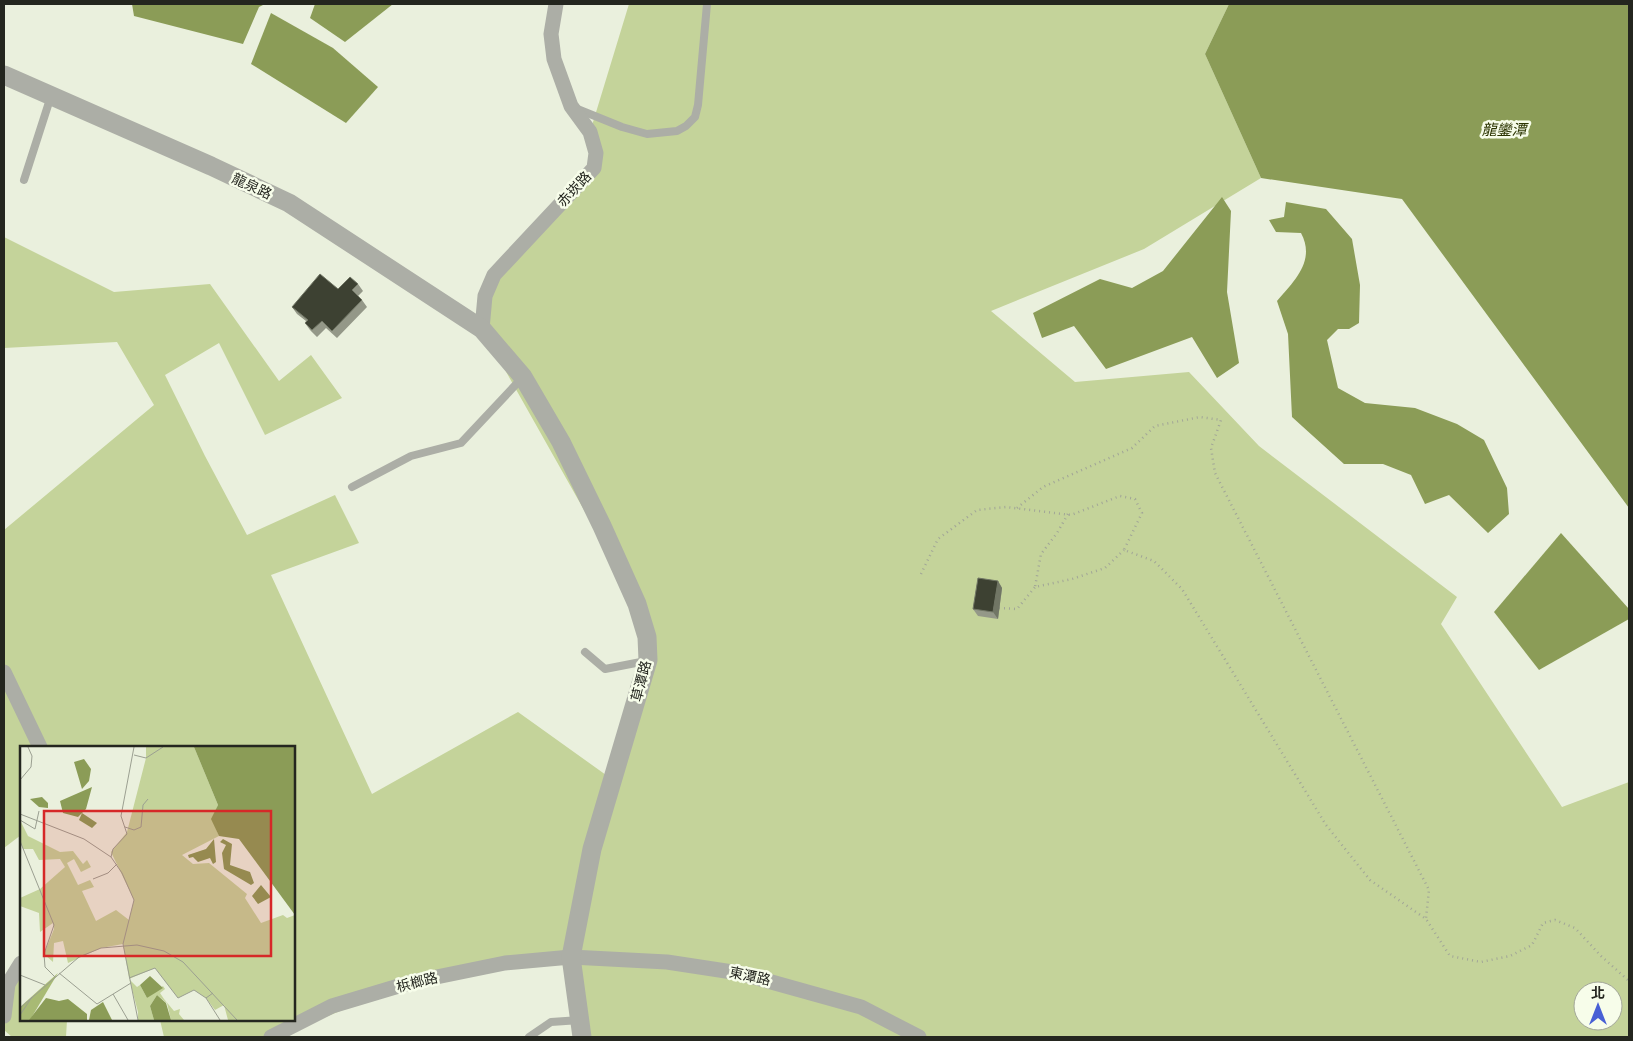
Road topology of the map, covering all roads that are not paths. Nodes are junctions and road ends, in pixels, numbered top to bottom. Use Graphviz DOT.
graph roads {
  1 [pos="556,4"];
  2 [pos="707,4"];
  3 [pos="4,75"];
  4 [pos="51,96"];
  5 [pos="571,106"];
  6 [pos="24,180"];
  7 [pos="482,329"];
  8 [pos="523,377"];
  9 [pos="352,486"];
  10 [pos="585,652"];
  11 [pos="648,660"];
  12 [pos="4,672"];
  13 [pos="40,746"];
  14 [pos="571,958"];
  15 [pos="20,965"];
  16 [pos="4,1016"];
  17 [pos="581,1029"];
  18 [pos="271,1037"];
  19 [pos="529,1037"];
  20 [pos="919,1037"];
  1 -- 5 [label="street, 赤崁路"];
  2 -- 5 [label="lane"];
  3 -- 4 [label="street, 龍泉路"];
  4 -- 6 [label="lane"];
  4 -- 7 [label="street, 龍泉路"];
  5 -- 7 [label="street, 赤崁路"];
  7 -- 8 [label="street, 草潭路"];
  8 -- 9 [label="lane"];
  8 -- 11 [label="street, 草潭路"];
  10 -- 11 [label="lane"];
  11 -- 14 [label="street, 草潭路"];
  12 -- 13 [label="street"];
  14 -- 17 [label="street, 草潭路"];
  14 -- 18 [label="street, 梹榔路"];
  14 -- 20 [label="street, 東潭路"];
  15 -- 16 [label="street"];
  17 -- 19 [label="lane"];
}
